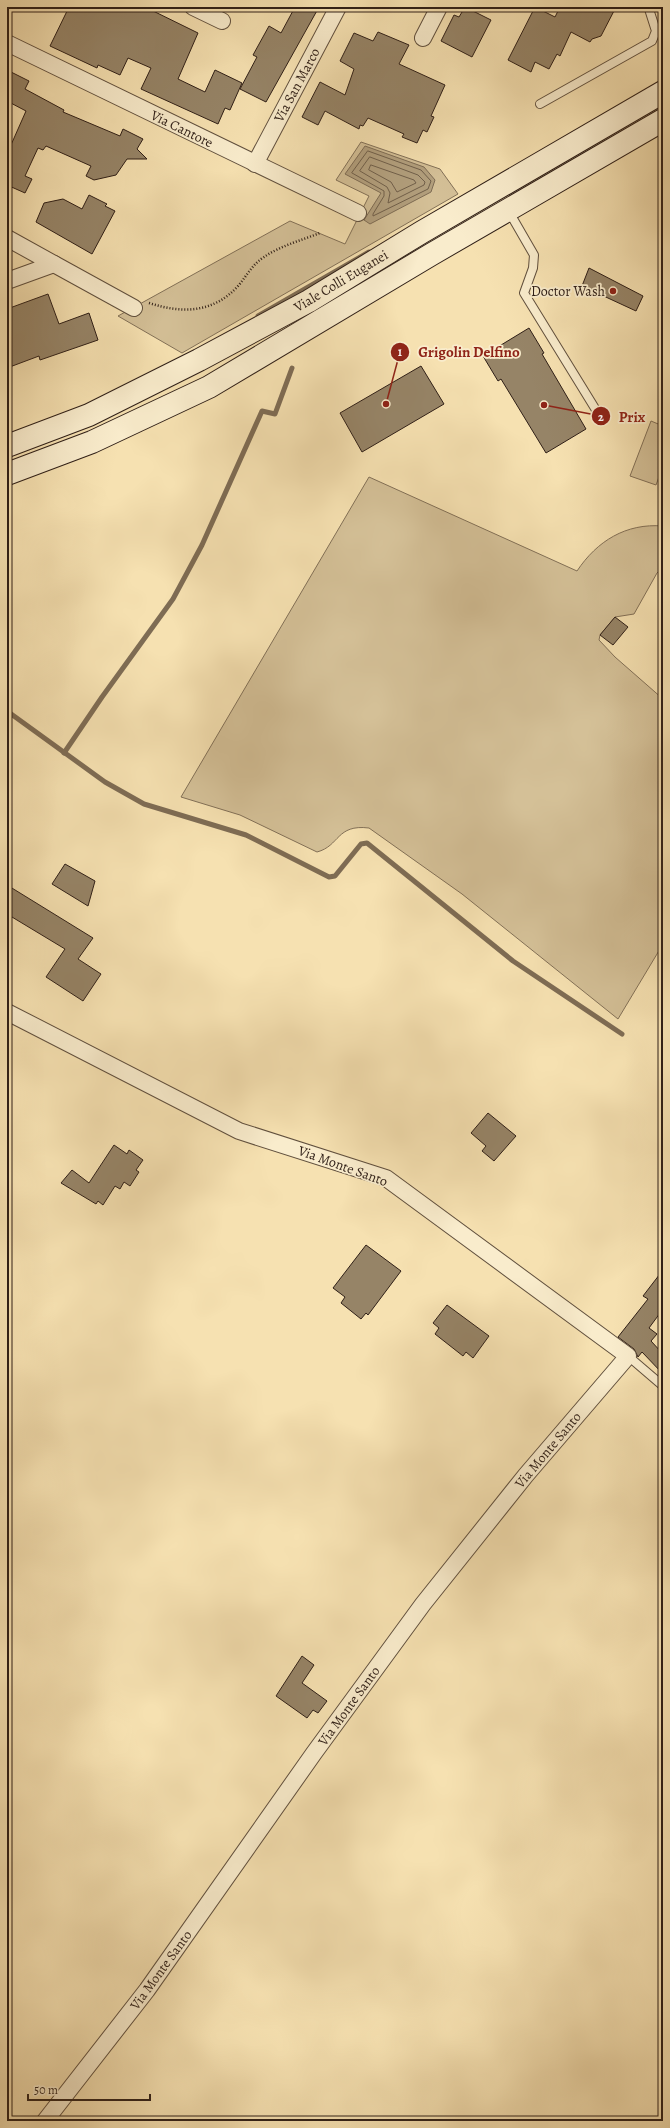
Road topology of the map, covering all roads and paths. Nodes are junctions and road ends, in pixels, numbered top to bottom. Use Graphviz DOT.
graph roads {
  1 [pos="194,7"];
  2 [pos="338,7"];
  3 [pos="439,7"];
  4 [pos="651,7"];
  5 [pos="222,21"];
  6 [pos="423,38"];
  7 [pos="7,44"];
  8 [pos="663,92"];
  9 [pos="540,104"];
  10 [pos="663,120"];
  11 [pos="255,164"];
  12 [pos="508,210"];
  13 [pos="358,213"];
  14 [pos="320,233"];
  15 [pos="7,238"];
  16 [pos="54,264"];
  17 [pos="7,281"];
  18 [pos="139,304"];
  19 [pos="596,410"];
  20 [pos="7,446"];
  21 [pos="7,474"];
  22 [pos="7,1012"];
  23 [pos="628,1356"];
  24 [pos="663,1386"];
  25 [pos="45,2121"];
  1 -- 5 [label="street"];
  2 -- 11 [label="street, Via San Marco"];
  3 -- 6 [label="street"];
  4 -- 9 [label="lane"];
  7 -- 11 [label="street, Via Cantore"];
  8 -- 20 [label="main road, Viale Colli Euganei"];
  10 -- 12 [label="main road, Viale Colli Euganei"];
  11 -- 13 [label="street, Via Cantore"];
  12 -- 19 [label="lane"];
  12 -- 21 [label="main road, Viale Colli Euganei"];
  14 -- 18 [label="path"];
  15 -- 16 [label="street"];
  16 -- 17 [label="street"];
  16 -- 18 [label="street"];
  22 -- 23 [label="street, Via Monte Santo"];
  23 -- 24 [label="lane"];
  23 -- 25 [label="street, Via Monte Santo"];
}
